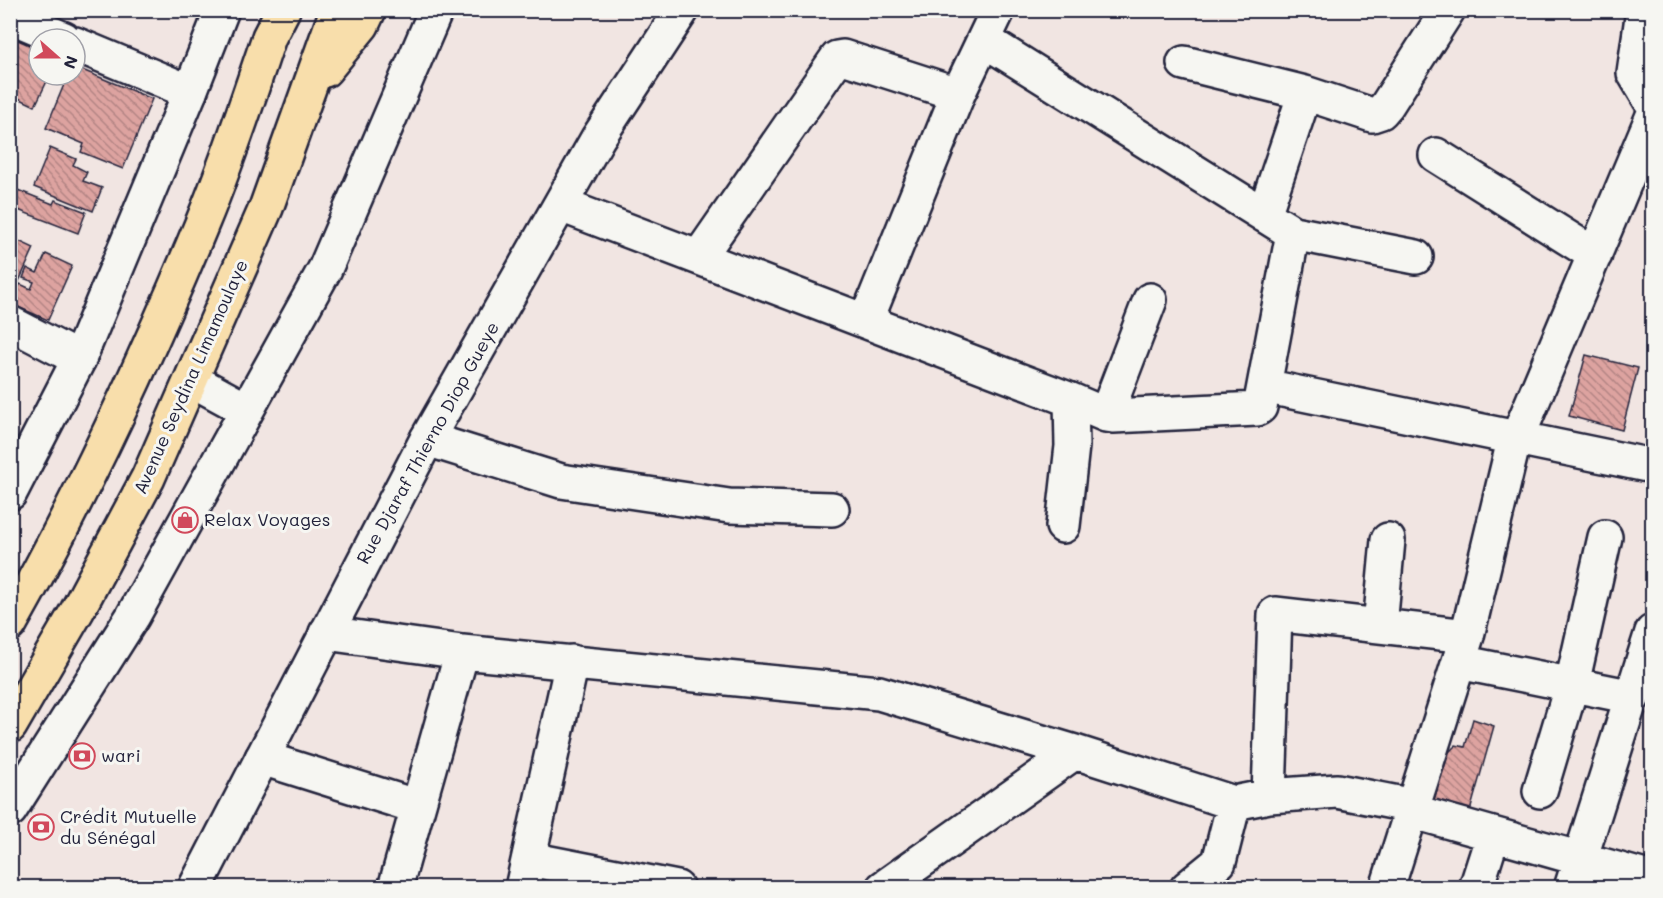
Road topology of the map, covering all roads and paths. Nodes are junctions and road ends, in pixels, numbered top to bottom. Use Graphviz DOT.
graph roads {
  1 [pos="222,10"];
  2 [pos="337,10"];
  3 [pos="369,10"];
  4 [pos="436,10"];
  5 [pos="682,10"];
  6 [pos="998,10"];
  7 [pos="1448,10"];
  8 [pos="1643,10"];
  9 [pos="10,16"];
  10 [pos="276,19"];
  11 [pos="36,27"];
  12 [pos="984,40"];
  13 [pos="87,49"];
  14 [pos="1184,63"];
  15 [pos="310,87"];
  16 [pos="190,92"];
  17 [pos="1305,93"];
  18 [pos="958,94"];
  19 [pos="1653,103"];
  20 [pos="1653,118"];
  21 [pos="1436,155"];
  22 [pos="561,205"];
  23 [pos="1264,215"];
  24 [pos="1293,233"];
  25 [pos="1595,255"];
  26 [pos="699,257"];
  27 [pos="1416,257"];
  28 [pos="1150,300"];
  29 [pos="866,321"];
  30 [pos="10,323"];
  31 [pos="79,359"];
  32 [pos="192,380"];
  33 [pos="1264,386"];
  34 [pos="1071,400"];
  35 [pos="247,410"];
  36 [pos="1106,415"];
  37 [pos="1518,437"];
  38 [pos="427,439"];
  39 [pos="1653,466"];
  40 [pos="10,493"];
  41 [pos="832,509"];
  42 [pos="1063,526"];
  43 [pos="1605,537"];
  44 [pos="1388,540"];
  45 [pos="10,624"];
  46 [pos="1380,626"];
  47 [pos="1653,632"];
  48 [pos="326,633"];
  49 [pos="1463,649"];
  50 [pos="462,652"];
  51 [pos="572,662"];
  52 [pos="1648,665"];
  53 [pos="1572,684"];
  54 [pos="1637,716"];
  55 [pos="10,726"];
  56 [pos="1074,752"];
  57 [pos="261,758"];
  58 [pos="1540,791"];
  59 [pos="1269,796"];
  60 [pos="1234,803"];
  61 [pos="418,807"];
  62 [pos="1412,809"];
  63 [pos="10,810"];
  64 [pos="1493,835"];
  65 [pos="1576,873"];
  66 [pos="525,874"];
  67 [pos="1653,879"];
  68 [pos="195,888"];
  69 [pos="394,888"];
  70 [pos="677,888"];
  71 [pos="883,888"];
  72 [pos="1187,888"];
  73 [pos="1387,888"];
  74 [pos="1476,888"];
  1 -- 16 [label="street"];
  2 -- 15 [label="highway, Avenue Seydina Limamoulaye"];
  3 -- 15 [label="highway"];
  4 -- 35 [label="street"];
  5 -- 22 [label="street, Rue Djaraf Thierno Diop Gueye"];
  6 -- 12 [label="street"];
  7 -- 17 [label="street"];
  8 -- 19 [label="street"];
  9 -- 11 [label="street"];
  10 -- 45 [label="highway"];
  12 -- 18 [label="street"];
  12 -- 23 [label="street"];
  13 -- 16 [label="street"];
  14 -- 17 [label="street"];
  15 -- 32 [label="highway, Avenue Seydina Limamoulaye"];
  16 -- 31 [label="street"];
  17 -- 23 [label="street"];
  18 -- 26 [label="street"];
  18 -- 29 [label="street"];
  20 -- 25 [label="street"];
  21 -- 25 [label="street"];
  22 -- 26 [label="street"];
  22 -- 38 [label="street, Rue Djaraf Thierno Diop Gueye"];
  23 -- 24 [label="street"];
  24 -- 27 [label="street"];
  24 -- 33 [label="street"];
  25 -- 37 [label="street"];
  26 -- 29 [label="street"];
  28 -- 36 [label="street"];
  29 -- 34 [label="street"];
  30 -- 31 [label="street"];
  31 -- 40 [label="street"];
  32 -- 35 [label="street"];
  32 -- 55 [label="highway, Avenue Seydina Limamoulaye"];
  33 -- 36 [label="street"];
  33 -- 37 [label="street"];
  34 -- 36 [label="street"];
  34 -- 42 [label="street"];
  35 -- 63 [label="street"];
  37 -- 39 [label="street"];
  37 -- 49 [label="street"];
  38 -- 41 [label="street"];
  38 -- 48 [label="street, Rue Djaraf Thierno Diop Gueye"];
  43 -- 53 [label="street"];
  44 -- 46 [label="street"];
  46 -- 49 [label="street"];
  46 -- 59 [label="street"];
  47 -- 52 [label="street"];
  48 -- 50 [label="street"];
  48 -- 57 [label="street, Rue Djaraf Thierno Diop Gueye"];
  49 -- 53 [label="street"];
  49 -- 62 [label="street"];
  50 -- 51 [label="street"];
  50 -- 61 [label="street"];
  51 -- 56 [label="street"];
  51 -- 66 [label="street"];
  52 -- 54 [label="street"];
  53 -- 54 [label="street"];
  53 -- 58 [label="street"];
  54 -- 65 [label="street"];
  56 -- 60 [label="street"];
  56 -- 71 [label="street"];
  57 -- 61 [label="street"];
  57 -- 68 [label="street, Rue Djaraf Thierno Diop Gueye"];
  59 -- 60 [label="street"];
  59 -- 62 [label="street"];
  60 -- 72 [label="street"];
  61 -- 69 [label="street"];
  62 -- 64 [label="street"];
  62 -- 73 [label="street"];
  64 -- 65 [label="street"];
  64 -- 74 [label="street"];
  65 -- 67 [label="street"];
  66 -- 70 [label="street"];
}
